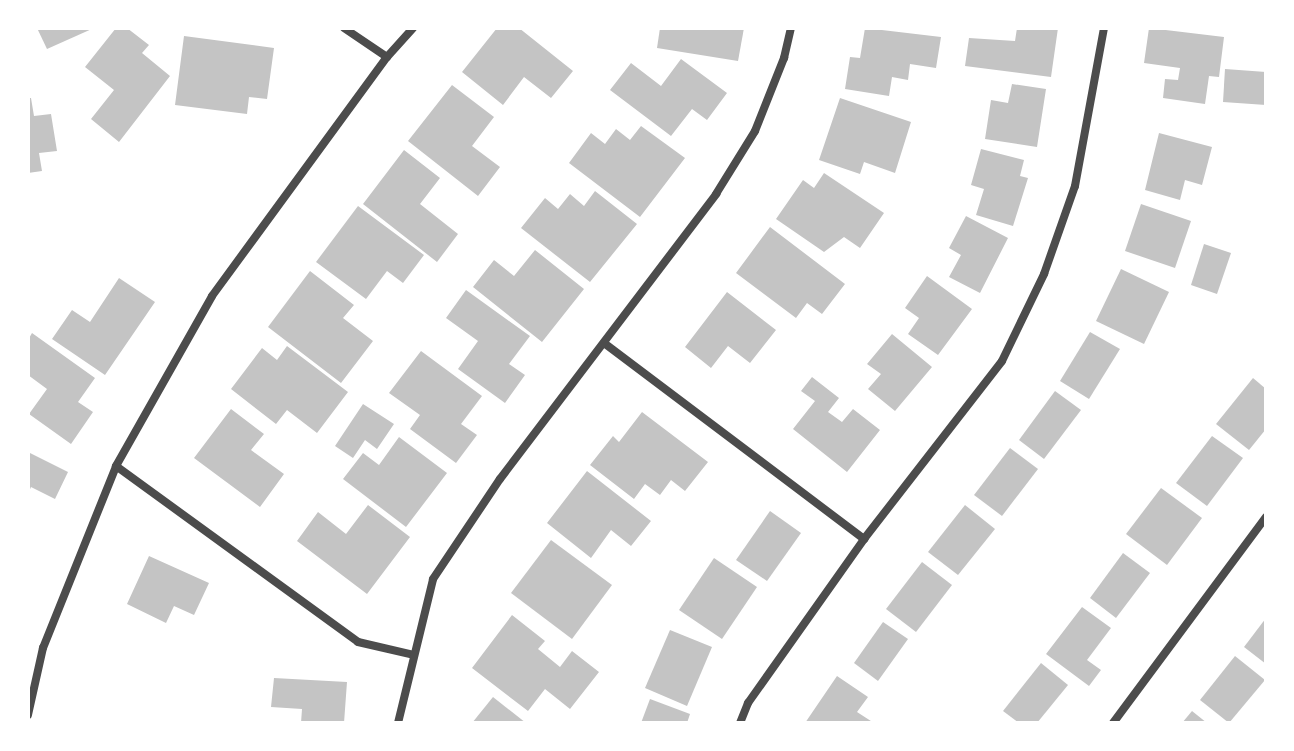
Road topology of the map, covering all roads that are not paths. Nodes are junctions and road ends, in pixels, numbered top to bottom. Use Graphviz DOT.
graph roads {
  1 [pos="344,28"];
  2 [pos="413,28"];
  3 [pos="791,28"];
  4 [pos="1104,28"];
  5 [pos="387,57"];
  6 [pos="604,343"];
  7 [pos="116,466"];
  8 [pos="1266,517"];
  9 [pos="864,539"];
  10 [pos="414,655"];
  11 [pos="28,715"];
  12 [pos="398,723"];
  13 [pos="740,723"];
  14 [pos="1113,723"];
  1 -- 5 [label="street"];
  2 -- 5 [label="street"];
  3 -- 6 [label="street"];
  4 -- 9 [label="street"];
  5 -- 7 [label="street"];
  6 -- 9 [label="street"];
  6 -- 10 [label="street"];
  7 -- 10 [label="street"];
  7 -- 11 [label="street"];
  8 -- 14 [label="street"];
  9 -- 13 [label="street"];
  10 -- 12 [label="street"];
}
